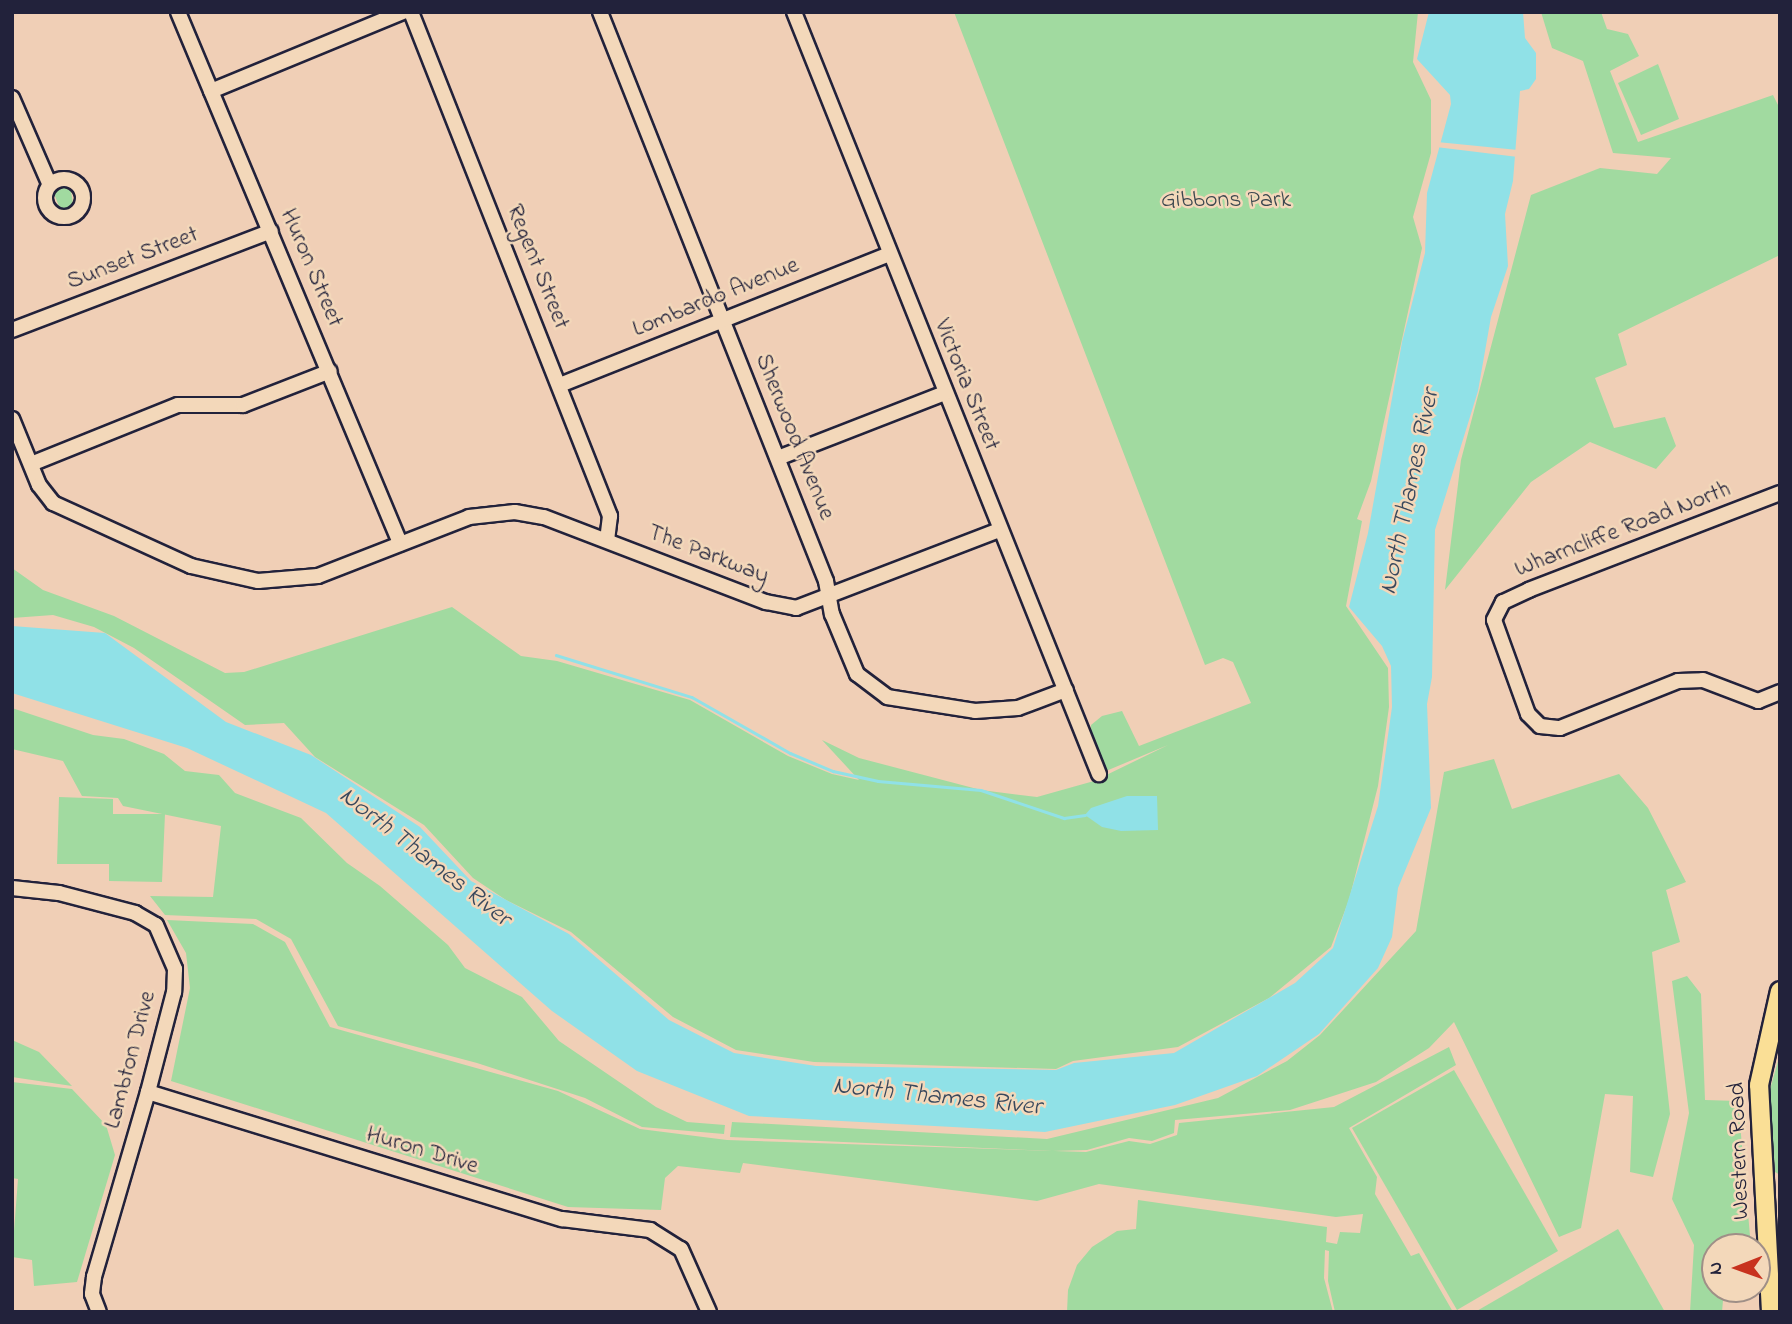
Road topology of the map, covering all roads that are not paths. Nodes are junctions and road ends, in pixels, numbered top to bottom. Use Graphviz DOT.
graph roads {
  1 [pos="178,12"];
  2 [pos="403,12"];
  3 [pos="411,12"];
  4 [pos="600,12"];
  5 [pos="794,12"];
  6 [pos="211,91"];
  7 [pos="12,98"];
  8 [pos="48,183"];
  9 [pos="271,231"];
  10 [pos="890,254"];
  11 [pos="723,320"];
  12 [pos="12,330"];
  13 [pos="330,372"];
  14 [pos="560,385"];
  15 [pos="945,393"];
  16 [pos="12,419"];
  17 [pos="778,458"];
  18 [pos="31,464"];
  19 [pos="1780,493"];
  20 [pos="999,530"];
  21 [pos="607,541"];
  22 [pos="398,544"];
  23 [pos="829,597"];
  24 [pos="1066,690"];
  25 [pos="1780,692"];
  26 [pos="1099,774"];
  27 [pos="12,888"];
  28 [pos="1780,991"];
  29 [pos="148,1092"];
  30 [pos="99,1312"];
  31 [pos="709,1312"];
  32 [pos="1771,1312"];
  1 -- 6 [label="street, Huron Street"];
  2 -- 6 [label="street"];
  3 -- 14 [label="street, Regent Street"];
  4 -- 11 [label="street, Sherwood Avenue"];
  5 -- 10 [label="street, Victoria Street"];
  6 -- 9 [label="street, Huron Street"];
  7 -- 8 [label="street"];
  9 -- 12 [label="street, Sunset Street"];
  9 -- 13 [label="street, Huron Street"];
  10 -- 11 [label="street, Lombardo Avenue"];
  10 -- 15 [label="street, Victoria Street"];
  11 -- 14 [label="street, Lombardo Avenue"];
  11 -- 17 [label="street, Sherwood Avenue"];
  13 -- 18 [label="street"];
  13 -- 22 [label="street, Huron Street"];
  14 -- 21 [label="street, Regent Street"];
  15 -- 17 [label="street"];
  15 -- 20 [label="street, Victoria Street"];
  16 -- 18 [label="street"];
  17 -- 23 [label="street, Sherwood Avenue"];
  18 -- 22 [label="street, The Parkway"];
  19 -- 25 [label="street, Wharncliffe Road North"];
  20 -- 23 [label="street, The Parkway"];
  20 -- 24 [label="street, Victoria Street"];
  21 -- 22 [label="street, The Parkway"];
  21 -- 23 [label="street, The Parkway"];
  23 -- 24 [label="street, Sherwood Avenue"];
  24 -- 26 [label="street, Victoria Street"];
  27 -- 29 [label="street, Lambton Drive"];
  28 -- 32 [label="main road, Western Road"];
  29 -- 30 [label="street, Lambton Drive"];
  29 -- 31 [label="street, Huron Drive"];
}
